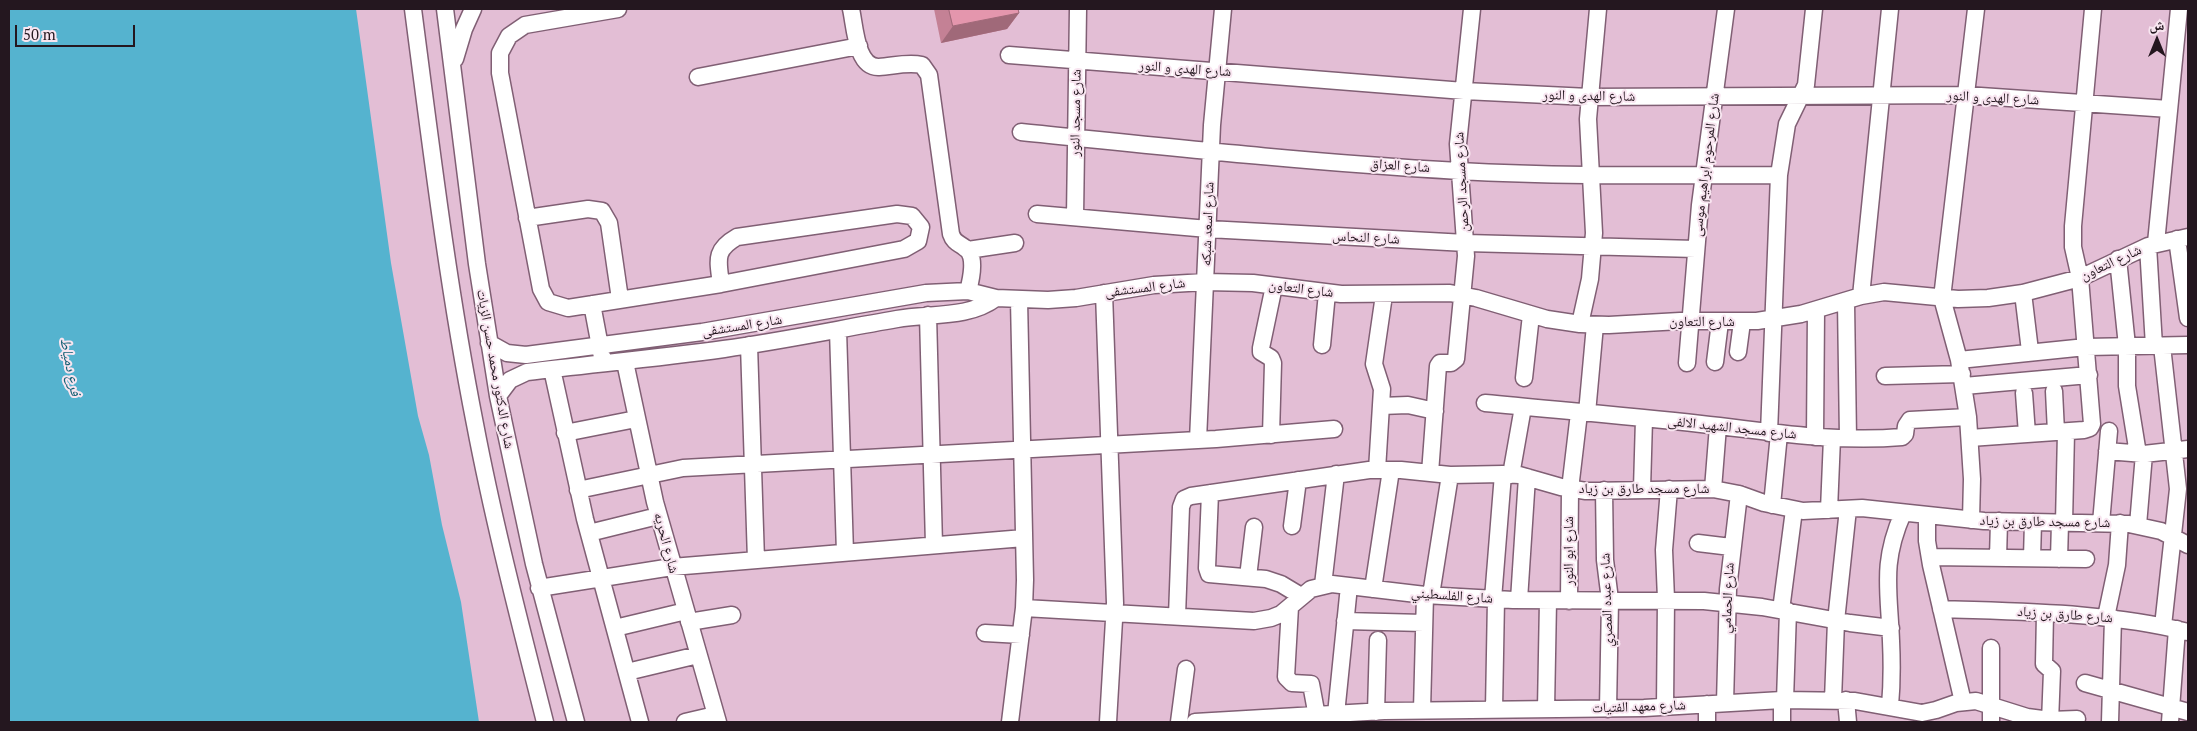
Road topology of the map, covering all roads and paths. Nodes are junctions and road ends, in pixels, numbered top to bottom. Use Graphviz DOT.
graph roads {
  1 [pos="413,9"];
  2 [pos="445,9"];
  3 [pos="473,9"];
  4 [pos="618,9"];
  5 [pos="851,9"];
  6 [pos="1078,9"];
  7 [pos="1223,9"];
  8 [pos="1472,9"];
  9 [pos="1598,9"];
  10 [pos="1726,9"];
  11 [pos="1814,9"];
  12 [pos="1890,9"];
  13 [pos="1976,9"];
  14 [pos="2093,9"];
  15 [pos="2179,9"];
  16 [pos="859,46"];
  17 [pos="1009,55"];
  18 [pos="1077,61"];
  19 [pos="453,69"];
  20 [pos="1216,71"];
  21 [pos="698,77"];
  22 [pos="1464,91"];
  23 [pos="1966,95"];
  24 [pos="1715,96"];
  25 [pos="1801,96"];
  26 [pos="1882,96"];
  27 [pos="1589,97"];
  28 [pos="2084,103"];
  29 [pos="2169,108"];
  30 [pos="1021,132"];
  31 [pos="1076,138"];
  32 [pos="1210,152"];
  33 [pos="1459,171"];
  34 [pos="1592,175"];
  35 [pos="1704,175"];
  36 [pos="1779,175"];
  37 [pos="1037,214"];
  38 [pos="1074,217"];
  39 [pos="527,218"];
  40 [pos="1208,229"];
  41 [pos="2183,238"];
  42 [pos="1015,244"];
  43 [pos="1466,244"];
  44 [pos="2152,244"];
  45 [pos="1593,248"];
  46 [pos="1696,249"];
  47 [pos="968,250"];
  48 [pos="2118,259"];
  49 [pos="2080,278"];
  50 [pos="1205,282"];
  51 [pos="721,284"];
  52 [pos="1274,286"];
  53 [pos="968,291"];
  54 [pos="1327,293"];
  55 [pos="1104,294"];
  56 [pos="1384,294"];
  57 [pos="2023,294"];
  58 [pos="1463,295"];
  59 [pos="996,298"];
  60 [pos="1942,298"];
  61 [pos="620,299"];
  62 [pos="1854,299"];
  63 [pos="1019,300"];
  64 [pos="592,304"];
  65 [pos="1816,311"];
  66 [pos="928,315"];
  67 [pos="1531,315"];
  68 [pos="2188,318"];
  69 [pos="1773,319"];
  70 [pos="1691,321"];
  71 [pos="1720,322"];
  72 [pos="1742,322"];
  73 [pos="1587,324"];
  74 [pos="838,330"];
  75 [pos="489,343"];
  76 [pos="749,345"];
  77 [pos="1322,345"];
  78 [pos="2188,345"];
  79 [pos="600,346"];
  80 [pos="2127,346"];
  81 [pos="2158,346"];
  82 [pos="2086,347"];
  83 [pos="1738,352"];
  84 [pos="2030,352"];
  85 [pos="625,362"];
  86 [pos="1715,362"];
  87 [pos="1687,363"];
  88 [pos="604,364"];
  89 [pos="552,369"];
  90 [pos="1961,373"];
  91 [pos="2089,375"];
  92 [pos="1885,376"];
  93 [pos="1524,378"];
  94 [pos="2054,391"];
  95 [pos="2024,393"];
  96 [pos="498,396"];
  97 [pos="1484,403"];
  98 [pos="1381,406"];
  99 [pos="1523,407"];
  100 [pos="1435,410"];
  101 [pos="1583,413"];
  102 [pos="1644,418"];
  103 [pos="1968,418"];
  104 [pos="636,419"];
  105 [pos="1718,426"];
  106 [pos="1334,429"];
  107 [pos="2109,431"];
  108 [pos="2061,432"];
  109 [pos="565,433"];
  110 [pos="1774,433"];
  111 [pos="1271,434"];
  112 [pos="2027,434"];
  113 [pos="1815,437"];
  114 [pos="1840,438"];
  115 [pos="1970,438"];
  116 [pos="1198,440"];
  117 [pos="1110,444"];
  118 [pos="1022,449"];
  119 [pos="2181,450"];
  120 [pos="2107,451"];
  121 [pos="932,454"];
  122 [pos="2141,454"];
  123 [pos="842,459"];
  124 [pos="753,464"];
  125 [pos="1384,470"];
  126 [pos="1430,473"];
  127 [pos="648,474"];
  128 [pos="1336,474"];
  129 [pos="1450,475"];
  130 [pos="1514,475"];
  131 [pos="1298,480"];
  132 [pos="1570,489"];
  133 [pos="1642,489"];
  134 [pos="1669,489"];
  135 [pos="1713,489"];
  136 [pos="578,490"];
  137 [pos="1604,490"];
  138 [pos="1210,493"];
  139 [pos="1739,494"];
  140 [pos="1772,505"];
  141 [pos="1848,509"];
  142 [pos="1794,510"];
  143 [pos="1829,510"];
  144 [pos="1904,513"];
  145 [pos="658,516"];
  146 [pos="1927,516"];
  147 [pos="1970,520"];
  148 [pos="1999,521"];
  149 [pos="2033,522"];
  150 [pos="2062,523"];
  151 [pos="2102,523"];
  152 [pos="2120,523"];
  153 [pos="2138,525"];
  154 [pos="1292,526"];
  155 [pos="1254,527"];
  156 [pos="588,533"];
  157 [pos="2173,536"];
  158 [pos="1024,538"];
  159 [pos="1698,543"];
  160 [pos="934,545"];
  161 [pos="2188,545"];
  162 [pos="1731,547"];
  163 [pos="846,553"];
  164 [pos="1930,557"];
  165 [pos="1998,558"];
  166 [pos="2032,558"];
  167 [pos="2059,558"];
  168 [pos="2086,558"];
  169 [pos="756,560"];
  170 [pos="672,567"];
  171 [pos="601,577"];
  172 [pos="1248,577"];
  173 [pos="1323,585"];
  174 [pos="1349,586"];
  175 [pos="540,588"];
  176 [pos="1372,589"];
  177 [pos="1428,595"];
  178 [pos="1494,599"];
  179 [pos="1519,600"];
  180 [pos="1610,600"];
  181 [pos="1666,600"];
  182 [pos="1296,601"];
  183 [pos="1548,601"];
  184 [pos="1569,601"];
  185 [pos="1727,603"];
  186 [pos="1024,608"];
  187 [pos="1941,609"];
  188 [pos="1785,611"];
  189 [pos="1115,612"];
  190 [pos="2045,613"];
  191 [pos="732,616"];
  192 [pos="1176,616"];
  193 [pos="687,617"];
  194 [pos="2110,617"];
  195 [pos="1345,620"];
  196 [pos="1836,621"];
  197 [pos="1424,624"];
  198 [pos="615,628"];
  199 [pos="1891,628"];
  200 [pos="2176,629"];
  201 [pos="985,633"];
  202 [pos="1021,635"];
  203 [pos="1378,640"];
  204 [pos="1991,648"];
  205 [pos="698,655"];
  206 [pos="1186,669"];
  207 [pos="627,672"];
  208 [pos="2085,683"];
  209 [pos="2111,690"];
  210 [pos="1783,700"];
  211 [pos="1840,700"];
  212 [pos="1963,702"];
  213 [pos="1725,703"];
  214 [pos="1707,704"];
  215 [pos="1990,705"];
  216 [pos="1890,706"];
  217 [pos="1666,707"];
  218 [pos="1546,709"];
  219 [pos="1608,709"];
  220 [pos="1422,710"];
  221 [pos="2188,712"];
  222 [pos="1505,713"];
  223 [pos="1336,714"];
  224 [pos="1382,715"];
  225 [pos="1644,715"];
  226 [pos="2171,715"];
  227 [pos="1458,716"];
  228 [pos="1573,716"];
  229 [pos="1908,717"];
  230 [pos="716,718"];
  231 [pos="1318,719"];
  232 [pos="2077,719"];
  233 [pos="1232,721"];
  234 [pos="2050,721"];
  235 [pos="545,722"];
  236 [pos="576,722"];
  237 [pos="640,722"];
  238 [pos="685,722"];
  239 [pos="1010,722"];
  240 [pos="1108,722"];
  241 [pos="1179,722"];
  242 [pos="1195,722"];
  243 [pos="1707,722"];
  244 [pos="1782,722"];
  245 [pos="1848,722"];
  246 [pos="1991,722"];
  247 [pos="2110,722"];
  1 -- 235 [label="street, شارع الدكتور محمد حسن الزيات"];
  2 -- 19 [label="street, شارع الدكتور محمد حسن الزيات"];
  3 -- 19 [label="street"];
  4 -- 39 [label="street"];
  5 -- 16 [label="street"];
  6 -- 18 [label="street, شارع مسجد النور"];
  7 -- 20 [label="street, شارع اسعد شبكه"];
  8 -- 22 [label="street, شارع مسجد الرحمن"];
  9 -- 27 [label="street, شارع ابو النور"];
  10 -- 24 [label="street, شارع المرحوم ابراهيم موسى"];
  11 -- 25 [label="street"];
  12 -- 26 [label="street"];
  13 -- 23 [label="street"];
  14 -- 28 [label="street"];
  15 -- 29 [label="street"];
  16 -- 21 [label="street"];
  16 -- 47 [label="street"];
  17 -- 18 [label="street, شارع الهدى و النور"];
  18 -- 20 [label="street, شارع الهدى و النور"];
  18 -- 31 [label="street, شارع مسجد النور"];
  19 -- 75 [label="street, شارع الدكتور محمد حسن الزيات"];
  20 -- 22 [label="street, شارع الهدى و النور"];
  20 -- 32 [label="street, شارع اسعد شبكه"];
  22 -- 27 [label="street, شارع الهدى و النور"];
  22 -- 33 [label="street, شارع مسجد الرحمن"];
  23 -- 26 [label="street, شارع الهدى و النور"];
  23 -- 28 [label="street, شارع الهدى و النور"];
  23 -- 60 [label="street"];
  24 -- 25 [label="street, شارع الهدى و النور"];
  24 -- 27 [label="street, شارع الهدى و النور"];
  24 -- 35 [label="street, شارع المرحوم ابراهيم موسى"];
  25 -- 26 [label="street, شارع الهدى و النور"];
  25 -- 36 [label="street"];
  26 -- 62 [label="street"];
  27 -- 34 [label="street, شارع ابو النور"];
  28 -- 29 [label="street, شارع الهدى و النور"];
  28 -- 49 [label="street"];
  29 -- 44 [label="street"];
  30 -- 31 [label="street, شارع العزاق"];
  31 -- 32 [label="street, شارع العزاق"];
  31 -- 38 [label="street, شارع مسجد النور"];
  32 -- 33 [label="street, شارع العزاق"];
  32 -- 40 [label="street, شارع اسعد شبكه"];
  33 -- 34 [label="street, شارع العزاق"];
  33 -- 43 [label="street, شارع مسجد الرحمن"];
  34 -- 35 [label="street, شارع العزاق"];
  34 -- 45 [label="street, شارع ابو النور"];
  35 -- 36 [label="street, شارع العزاق"];
  35 -- 46 [label="street, شارع المرحوم ابراهيم موسى"];
  36 -- 69 [label="street"];
  37 -- 38 [label="street, شارع النحاس"];
  38 -- 40 [label="street, شارع النحاس"];
  39 -- 61 [label="street"];
  39 -- 64 [label="street"];
  40 -- 43 [label="street, شارع النحاس"];
  40 -- 50 [label="street, شارع اسعد شبكه"];
  41 -- 44 [label="street, شارع التعاون"];
  41 -- 68 [label="street"];
  42 -- 47 [label="street"];
  43 -- 45 [label="street, شارع النحاس"];
  43 -- 58 [label="street, شارع مسجد الرحمن"];
  44 -- 48 [label="street, شارع التعاون"];
  44 -- 81 [label="street"];
  45 -- 46 [label="street, شارع النحاس"];
  45 -- 73 [label="street, شارع ابو النور"];
  46 -- 70 [label="street, شارع المرحوم ابراهيم موسى"];
  47 -- 53 [label="street"];
  48 -- 49 [label="street, شارع التعاون"];
  48 -- 80 [label="street"];
  49 -- 57 [label="street, شارع التعاون"];
  49 -- 82 [label="street"];
  50 -- 52 [label="street, شارع التعاون"];
  50 -- 55 [label="street, شارع المستشفى"];
  50 -- 116 [label="street, شارع اسعد شبكه"];
  51 -- 51 [label="street"];
  51 -- 61 [label="street"];
  52 -- 54 [label="street, شارع التعاون"];
  52 -- 111 [label="street"];
  53 -- 59 [label="street, شارع المستشفى"];
  53 -- 79 [label="street, شارع المستشفى"];
  54 -- 56 [label="street, شارع التعاون"];
  54 -- 77 [label="street"];
  55 -- 63 [label="street, شارع المستشفى"];
  55 -- 117 [label="street"];
  56 -- 58 [label="street, شارع التعاون"];
  56 -- 98 [label="street"];
  57 -- 60 [label="street, شارع التعاون"];
  57 -- 84 [label="street"];
  58 -- 67 [label="street, شارع التعاون"];
  58 -- 100 [label="street, شارع مسجد الرحمن"];
  59 -- 63 [label="street, شارع المستشفى"];
  59 -- 66 [label="street, شارع المستشفى"];
  60 -- 62 [label="street, شارع التعاون"];
  60 -- 90 [label="street"];
  61 -- 64 [label="street"];
  62 -- 65 [label="street, شارع التعاون"];
  62 -- 114 [label="street"];
  63 -- 118 [label="street"];
  64 -- 79 [label="street"];
  65 -- 69 [label="street, شارع التعاون"];
  65 -- 113 [label="street"];
  66 -- 74 [label="street, شارع المستشفى"];
  66 -- 121 [label="street"];
  67 -- 73 [label="street, شارع التعاون"];
  67 -- 93 [label="street"];
  69 -- 72 [label="street, شارع التعاون"];
  69 -- 110 [label="street"];
  70 -- 71 [label="street, شارع التعاون"];
  70 -- 73 [label="street, شارع التعاون"];
  70 -- 87 [label="street, شارع المرحوم ابراهيم موسى"];
  71 -- 72 [label="street, شارع التعاون"];
  71 -- 86 [label="street"];
  72 -- 83 [label="street"];
  73 -- 101 [label="street, شارع ابو النور"];
  74 -- 76 [label="street, شارع المستشفى"];
  74 -- 123 [label="street"];
  75 -- 79 [label="street, شارع المستشفى"];
  75 -- 96 [label="street, شارع الدكتور محمد حسن الزيات"];
  76 -- 85 [label="street, شارع المستشفى"];
  76 -- 124 [label="street"];
  78 -- 81 [label="street"];
  79 -- 88 [label="street"];
  80 -- 81 [label="street"];
  80 -- 82 [label="street"];
  80 -- 122 [label="street"];
  81 -- 119 [label="street"];
  82 -- 84 [label="street"];
  82 -- 91 [label="street"];
  84 -- 90 [label="street"];
  85 -- 88 [label="street, شارع المستشفى"];
  85 -- 104 [label="street, شارع الحريه"];
  88 -- 89 [label="street, شارع المستشفى"];
  89 -- 96 [label="street, شارع المستشفى"];
  89 -- 109 [label="street"];
  90 -- 91 [label="street"];
  90 -- 92 [label="street"];
  90 -- 103 [label="street"];
  91 -- 108 [label="street"];
  94 -- 108 [label="street"];
  95 -- 112 [label="street"];
  96 -- 175 [label="street, شارع الدكتور محمد حسن الزيات"];
  97 -- 99 [label="street, شارع مسجد الشهيد الالفى"];
  98 -- 100 [label="street"];
  98 -- 125 [label="street"];
  99 -- 101 [label="street, شارع مسجد الشهيد الالفى"];
  99 -- 130 [label="street"];
  100 -- 126 [label="street"];
  101 -- 102 [label="street, شارع مسجد الشهيد الالفى"];
  101 -- 132 [label="street, شارع ابو النور"];
  102 -- 105 [label="street, شارع مسجد الشهيد الالفى"];
  102 -- 133 [label="street"];
  103 -- 114 [label="street, شارع مسجد الشهيد الالفى"];
  103 -- 115 [label="street"];
  104 -- 109 [label="street"];
  104 -- 127 [label="street, شارع الحريه"];
  105 -- 110 [label="street, شارع مسجد الشهيد الالفى"];
  105 -- 135 [label="street"];
  106 -- 111 [label="street"];
  107 -- 120 [label="street"];
  108 -- 112 [label="street"];
  108 -- 150 [label="street"];
  109 -- 136 [label="street"];
  110 -- 113 [label="street, شارع مسجد الشهيد الالفى"];
  110 -- 140 [label="street"];
  111 -- 116 [label="street"];
  112 -- 115 [label="street"];
  113 -- 114 [label="street, شارع مسجد الشهيد الالفى"];
  114 -- 143 [label="street"];
  115 -- 147 [label="street"];
  116 -- 117 [label="street"];
  117 -- 118 [label="street"];
  117 -- 189 [label="street"];
  118 -- 121 [label="street"];
  118 -- 158 [label="street"];
  119 -- 122 [label="street"];
  119 -- 157 [label="street"];
  120 -- 122 [label="street"];
  120 -- 151 [label="street"];
  121 -- 123 [label="street"];
  121 -- 160 [label="street"];
  122 -- 153 [label="street"];
  123 -- 124 [label="street"];
  123 -- 163 [label="street"];
  124 -- 127 [label="street"];
  124 -- 169 [label="street"];
  125 -- 126 [label="street, شارع مسجد طارق بن زياد"];
  125 -- 128 [label="street, شارع مسجد طارق بن زياد"];
  125 -- 176 [label="street"];
  126 -- 129 [label="street, شارع مسجد طارق بن زياد"];
  127 -- 136 [label="street"];
  127 -- 145 [label="street, شارع الحريه"];
  128 -- 131 [label="street, شارع مسجد طارق بن زياد"];
  128 -- 173 [label="street"];
  129 -- 130 [label="street, شارع مسجد طارق بن زياد"];
  129 -- 177 [label="street"];
  130 -- 132 [label="street, شارع مسجد طارق بن زياد"];
  130 -- 178 [label="street"];
  130 -- 179 [label="street"];
  131 -- 138 [label="street, شارع مسجد طارق بن زياد"];
  131 -- 154 [label="street"];
  132 -- 137 [label="street, شارع مسجد طارق بن زياد"];
  132 -- 184 [label="street, شارع ابو النور"];
  133 -- 134 [label="street, شارع مسجد طارق بن زياد"];
  133 -- 137 [label="street, شارع مسجد طارق بن زياد"];
  134 -- 135 [label="street, شارع مسجد طارق بن زياد"];
  134 -- 181 [label="street"];
  135 -- 139 [label="street, شارع مسجد طارق بن زياد"];
  136 -- 156 [label="street"];
  137 -- 180 [label="street, شارع عبده المصري"];
  138 -- 172 [label="street"];
  138 -- 192 [label="street, شارع مسجد طارق بن زياد"];
  139 -- 140 [label="street, شارع مسجد طارق بن زياد"];
  139 -- 162 [label="street, شارع الحمامي"];
  140 -- 142 [label="street, شارع مسجد طارق بن زياد"];
  141 -- 143 [label="street, شارع مسجد طارق بن زياد"];
  141 -- 144 [label="street, شارع مسجد طارق بن زياد"];
  141 -- 196 [label="street"];
  142 -- 143 [label="street, شارع مسجد طارق بن زياد"];
  142 -- 188 [label="street"];
  144 -- 146 [label="street, شارع مسجد طارق بن زياد"];
  144 -- 199 [label="street"];
  145 -- 156 [label="street"];
  145 -- 170 [label="street, شارع الحريه"];
  146 -- 147 [label="street, شارع مسجد طارق بن زياد"];
  146 -- 164 [label="street"];
  147 -- 148 [label="street, شارع مسجد طارق بن زياد"];
  148 -- 149 [label="street, شارع مسجد طارق بن زياد"];
  148 -- 165 [label="street"];
  149 -- 150 [label="street, شارع مسجد طارق بن زياد"];
  149 -- 166 [label="street"];
  150 -- 151 [label="street, شارع مسجد طارق بن زياد"];
  150 -- 167 [label="street"];
  151 -- 152 [label="street, شارع مسجد طارق بن زياد"];
  152 -- 153 [label="street, شارع مسجد طارق بن زياد"];
  152 -- 194 [label="street"];
  153 -- 157 [label="street, شارع مسجد طارق بن زياد"];
  155 -- 172 [label="street"];
  156 -- 171 [label="street"];
  157 -- 161 [label="street, شارع مسجد طارق بن زياد"];
  157 -- 200 [label="street"];
  158 -- 160 [label="street"];
  158 -- 186 [label="street"];
  159 -- 162 [label="street"];
  160 -- 163 [label="street"];
  162 -- 185 [label="street, شارع الحمامي"];
  163 -- 169 [label="street"];
  164 -- 165 [label="street"];
  164 -- 187 [label="street"];
  165 -- 166 [label="street"];
  166 -- 167 [label="street"];
  167 -- 168 [label="street"];
  169 -- 170 [label="street"];
  170 -- 171 [label="street"];
  170 -- 193 [label="street, شارع الحريه"];
  171 -- 175 [label="street"];
  171 -- 198 [label="street"];
  172 -- 182 [label="street"];
  173 -- 174 [label="street, شارع الفلسطيني"];
  173 -- 182 [label="street, شارع الفلسطيني"];
  174 -- 176 [label="street, شارع الفلسطيني"];
  174 -- 195 [label="street"];
  175 -- 236 [label="street, شارع الدكتور محمد حسن الزيات"];
  176 -- 177 [label="street, شارع الفلسطيني"];
  177 -- 178 [label="street, شارع الفلسطيني"];
  177 -- 197 [label="street"];
  178 -- 179 [label="street, شارع الفلسطيني"];
  178 -- 222 [label="street"];
  179 -- 183 [label="street, شارع الفلسطيني"];
  180 -- 181 [label="street, شارع الفلسطيني"];
  180 -- 184 [label="street, شارع الفلسطيني"];
  180 -- 219 [label="street, شارع عبده المصري"];
  181 -- 185 [label="street, شارع الفلسطيني"];
  181 -- 217 [label="street"];
  182 -- 192 [label="street, شارع الفلسطيني"];
  182 -- 231 [label="street"];
  183 -- 184 [label="street, شارع الفلسطيني"];
  183 -- 218 [label="street"];
  185 -- 188 [label="street, شارع الفلسطيني"];
  185 -- 213 [label="street, شارع الحمامي"];
  186 -- 189 [label="street, شارع الفلسطيني"];
  186 -- 202 [label="street"];
  187 -- 190 [label="street, شارع طارق بن زياد"];
  187 -- 212 [label="street"];
  188 -- 196 [label="street, شارع الفلسطيني"];
  188 -- 210 [label="street"];
  189 -- 192 [label="street, شارع الفلسطيني"];
  189 -- 240 [label="street"];
  190 -- 194 [label="street, شارع طارق بن زياد"];
  190 -- 234 [label="street"];
  191 -- 193 [label="street"];
  193 -- 198 [label="street"];
  193 -- 205 [label="street, شارع الحريه"];
  194 -- 200 [label="street, شارع طارق بن زياد"];
  194 -- 209 [label="street"];
  195 -- 197 [label="street"];
  195 -- 223 [label="street"];
  196 -- 199 [label="street, شارع الفلسطيني"];
  196 -- 211 [label="street"];
  197 -- 220 [label="street"];
  198 -- 207 [label="street"];
  199 -- 216 [label="street"];
  200 -- 226 [label="street"];
  201 -- 202 [label="street"];
  202 -- 239 [label="street"];
  203 -- 224 [label="street"];
  204 -- 215 [label="street"];
  205 -- 207 [label="street"];
  205 -- 230 [label="street, شارع الحريه"];
  206 -- 241 [label="street"];
  207 -- 237 [label="street"];
  208 -- 209 [label="street"];
  209 -- 226 [label="street"];
  209 -- 247 [label="street"];
  210 -- 211 [label="street, شارع معهد الفتيات"];
  210 -- 213 [label="street, شارع معهد الفتيات"];
  210 -- 244 [label="street"];
  211 -- 216 [label="street, شارع معهد الفتيات"];
  211 -- 245 [label="street"];
  212 -- 215 [label="street, شارع معهد الفتيات"];
  212 -- 229 [label="street, شارع معهد الفتيات"];
  213 -- 214 [label="street, شارع معهد الفتيات"];
  214 -- 217 [label="street, شارع معهد الفتيات"];
  214 -- 243 [label="street"];
  215 -- 234 [label="street, شارع معهد الفتيات"];
  215 -- 246 [label="street"];
  216 -- 229 [label="street, شارع معهد الفتيات"];
  217 -- 225 [label="street, شارع معهد الفتيات"];
  218 -- 222 [label="street, شارع معهد الفتيات"];
  218 -- 228 [label="street, شارع معهد الفتيات"];
  219 -- 225 [label="street, شارع معهد الفتيات"];
  219 -- 228 [label="street, شارع معهد الفتيات"];
  220 -- 224 [label="street, شارع معهد الفتيات"];
  220 -- 227 [label="street, شارع معهد الفتيات"];
  221 -- 226 [label="street"];
  222 -- 227 [label="street, شارع معهد الفتيات"];
  223 -- 224 [label="street, شارع معهد الفتيات"];
  223 -- 231 [label="street, شارع معهد الفتيات"];
  230 -- 238 [label="street"];
  231 -- 233 [label="street, شارع معهد الفتيات"];
  232 -- 234 [label="street, شارع معهد الفتيات"];
  233 -- 242 [label="street, شارع معهد الفتيات"];
}
